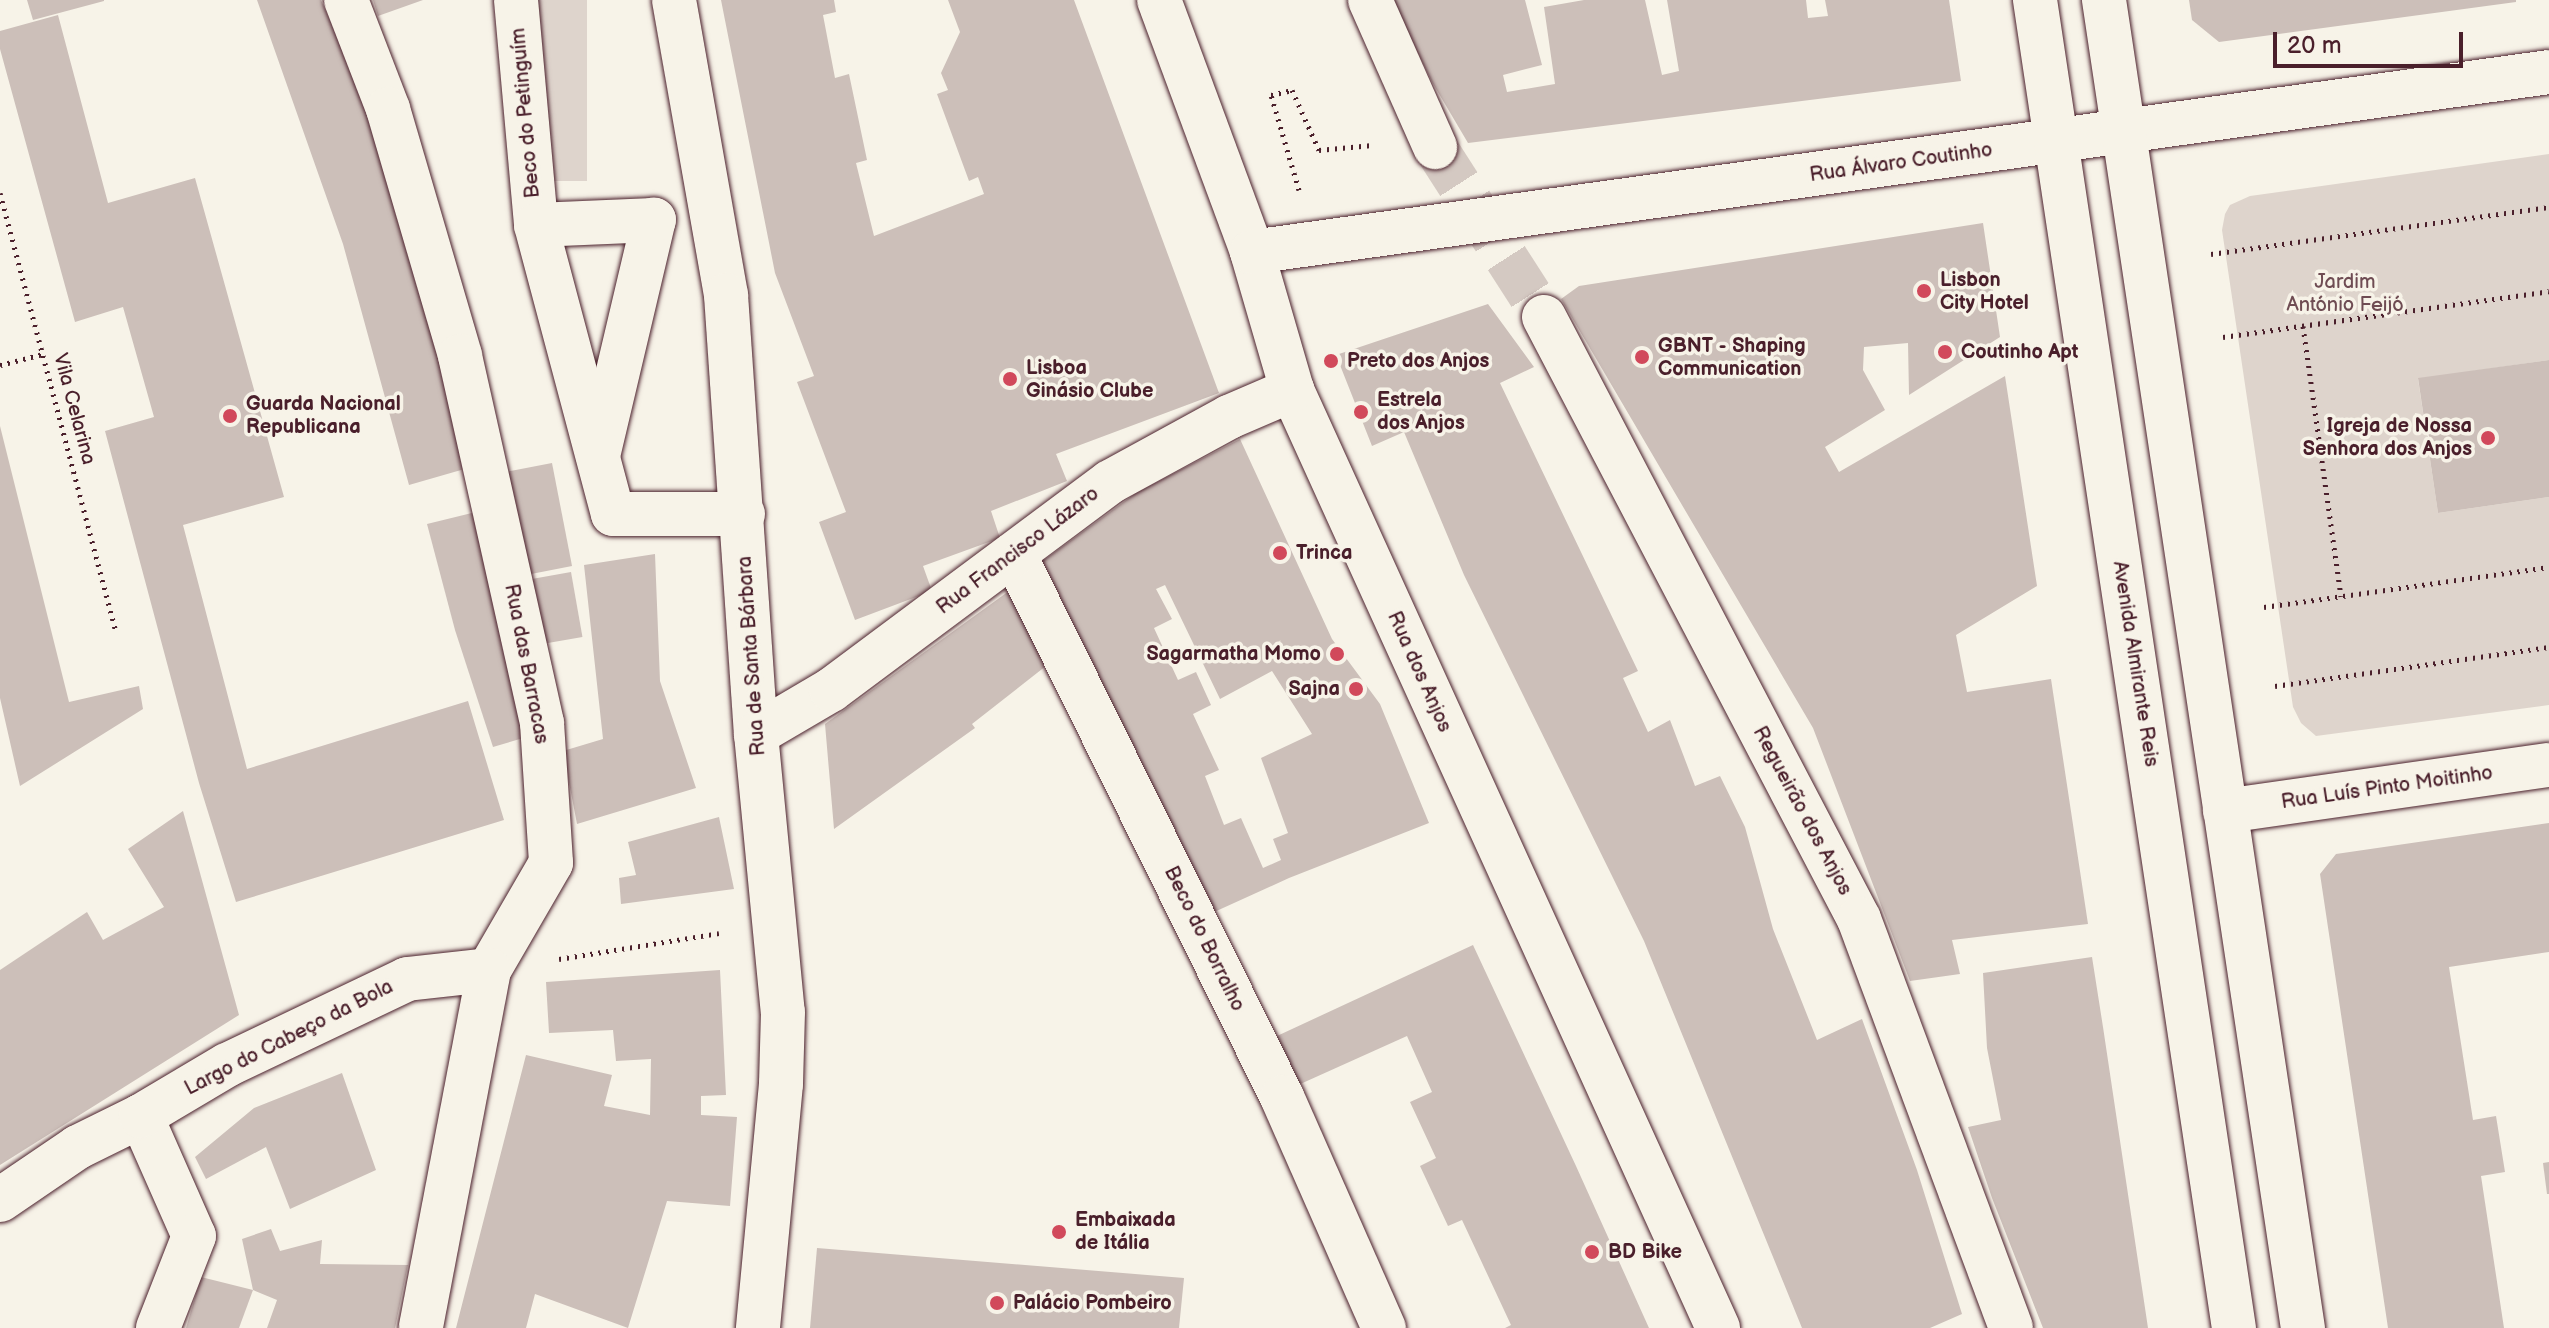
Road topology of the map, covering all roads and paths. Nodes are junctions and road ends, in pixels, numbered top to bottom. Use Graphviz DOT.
graph roads {
  1 [pos="346,0"];
  2 [pos="516,0"];
  3 [pos="674,0"];
  4 [pos="1159,0"];
  5 [pos="1370,0"];
  6 [pos="2035,0"];
  7 [pos="2104,0"];
  8 [pos="2549,72"];
  9 [pos="2123,131"];
  10 [pos="2057,140"];
  11 [pos="1362,147"];
  12 [pos="1435,147"];
  13 [pos="1290,155"];
  14 [pos="0,193"];
  15 [pos="2549,207"];
  16 [pos="536,225"];
  17 [pos="1252,252"];
  18 [pos="2211,254"];
  19 [pos="2549,291"];
  20 [pos="1544,317"];
  21 [pos="2303,326"];
  22 [pos="2223,337"];
  23 [pos="43,354"];
  24 [pos="0,365"];
  25 [pos="1292,390"];
  26 [pos="598,456"];
  27 [pos="743,514"];
  28 [pos="1014,554"];
  29 [pos="2549,567"];
  30 [pos="2341,596"];
  31 [pos="2264,607"];
  32 [pos="116,633"];
  33 [pos="2549,647"];
  34 [pos="2275,686"];
  35 [pos="756,734"];
  36 [pos="2549,765"];
  37 [pos="2225,811"];
  38 [pos="725,932"];
  39 [pos="543,961"];
  40 [pos="489,970"];
  41 [pos="141,1116"];
  42 [pos="0,1200"];
  43 [pos="759,1322"];
  44 [pos="158,1328"];
  45 [pos="421,1328"];
  46 [pos="1384,1328"];
  47 [pos="1718,1328"];
  48 [pos="2011,1328"];
  49 [pos="2234,1328"];
  50 [pos="2303,1328"];
  1 -- 40 [label="street, Rua das Barracas"];
  2 -- 16 [label="street, Beco do Petinguím"];
  3 -- 27 [label="street, Rua de Santa Bárbara"];
  4 -- 17 [label="street, Rua dos Anjos"];
  5 -- 12 [label="street"];
  6 -- 10 [label="street, Avenida Almirante Reis"];
  7 -- 9 [label="street"];
  8 -- 9 [label="street, Rua Álvaro Coutinho"];
  9 -- 10 [label="street, Rua Álvaro Coutinho"];
  9 -- 37 [label="street"];
  10 -- 17 [label="street, Rua Álvaro Coutinho"];
  10 -- 49 [label="street, Avenida Almirante Reis"];
  11 -- 13 [label="path"];
  14 -- 23 [label="path, Vila Celarina"];
  15 -- 18 [label="path"];
  16 -- 26 [label="street, Beco do Petinguím"];
  16 -- 26 [label="street"];
  17 -- 25 [label="street, Rua dos Anjos"];
  19 -- 21 [label="path"];
  20 -- 48 [label="street, Regueirão dos Anjos"];
  21 -- 22 [label="path"];
  21 -- 30 [label="path"];
  23 -- 24 [label="path"];
  23 -- 32 [label="path, Vila Celarina"];
  25 -- 28 [label="street, Rua Francisco Lázaro"];
  25 -- 47 [label="street, Rua dos Anjos"];
  26 -- 27 [label="street, Beco do Petinguím"];
  27 -- 35 [label="street, Rua de Santa Bárbara"];
  28 -- 35 [label="street, Rua Francisco Lázaro"];
  28 -- 46 [label="street, Beco do Borralho"];
  29 -- 30 [label="path"];
  30 -- 31 [label="path"];
  33 -- 34 [label="path"];
  35 -- 43 [label="street, Rua de Santa Bárbara"];
  36 -- 37 [label="street, Rua Luís Pinto Moitinho"];
  37 -- 50 [label="street"];
  38 -- 39 [label="path"];
  40 -- 41 [label="street, Largo do Cabeço da Bola"];
  40 -- 45 [label="street, Rua das Barracas"];
  41 -- 42 [label="street, Largo do Cabeço da Bola"];
  41 -- 44 [label="street"];
}
